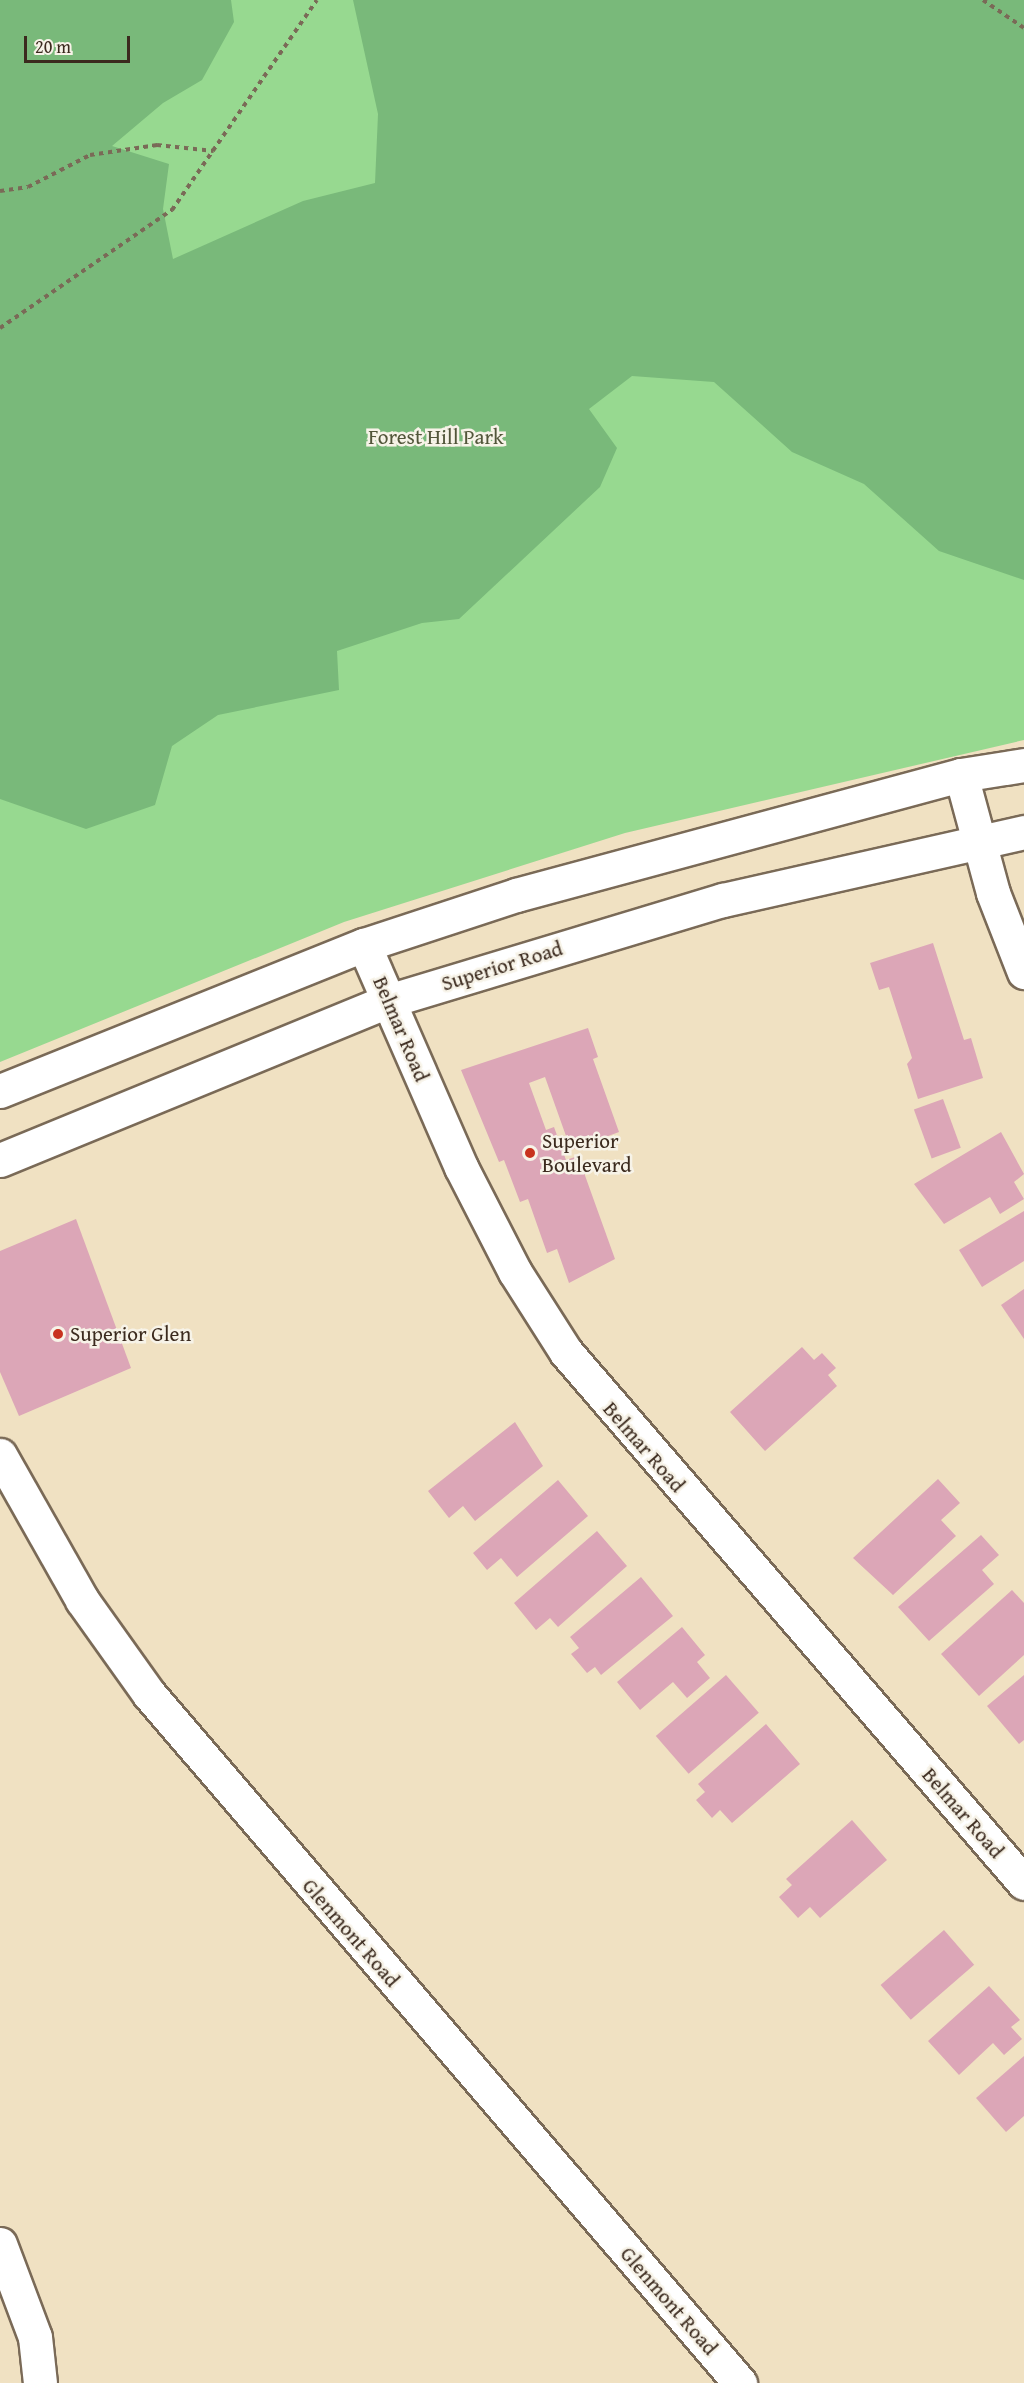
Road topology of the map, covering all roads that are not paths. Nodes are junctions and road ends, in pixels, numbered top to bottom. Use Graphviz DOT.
graph roads {
  1 [pos="1024,765"];
  2 [pos="961,775"];
  3 [pos="1024,832"];
  4 [pos="978,839"];
  5 [pos="364,945"];
  6 [pos="1024,972"];
  7 [pos="388,1001"];
  8 [pos="0,1091"];
  9 [pos="0,1160"];
  10 [pos="0,1455"];
  11 [pos="1024,1883"];
  12 [pos="0,2244"];
  13 [pos="40,2383"];
  14 [pos="740,2383"];
  1 -- 2 [label="street"];
  2 -- 4 [label="street"];
  2 -- 5 [label="street"];
  3 -- 4 [label="street, Superior Road"];
  4 -- 6 [label="street"];
  4 -- 7 [label="street, Superior Road"];
  5 -- 7 [label="street, Belmar Road"];
  5 -- 8 [label="street"];
  7 -- 9 [label="street, Superior Road"];
  7 -- 11 [label="street, Belmar Road"];
  10 -- 14 [label="street, Glenmont Road"];
  12 -- 13 [label="street"];
}
